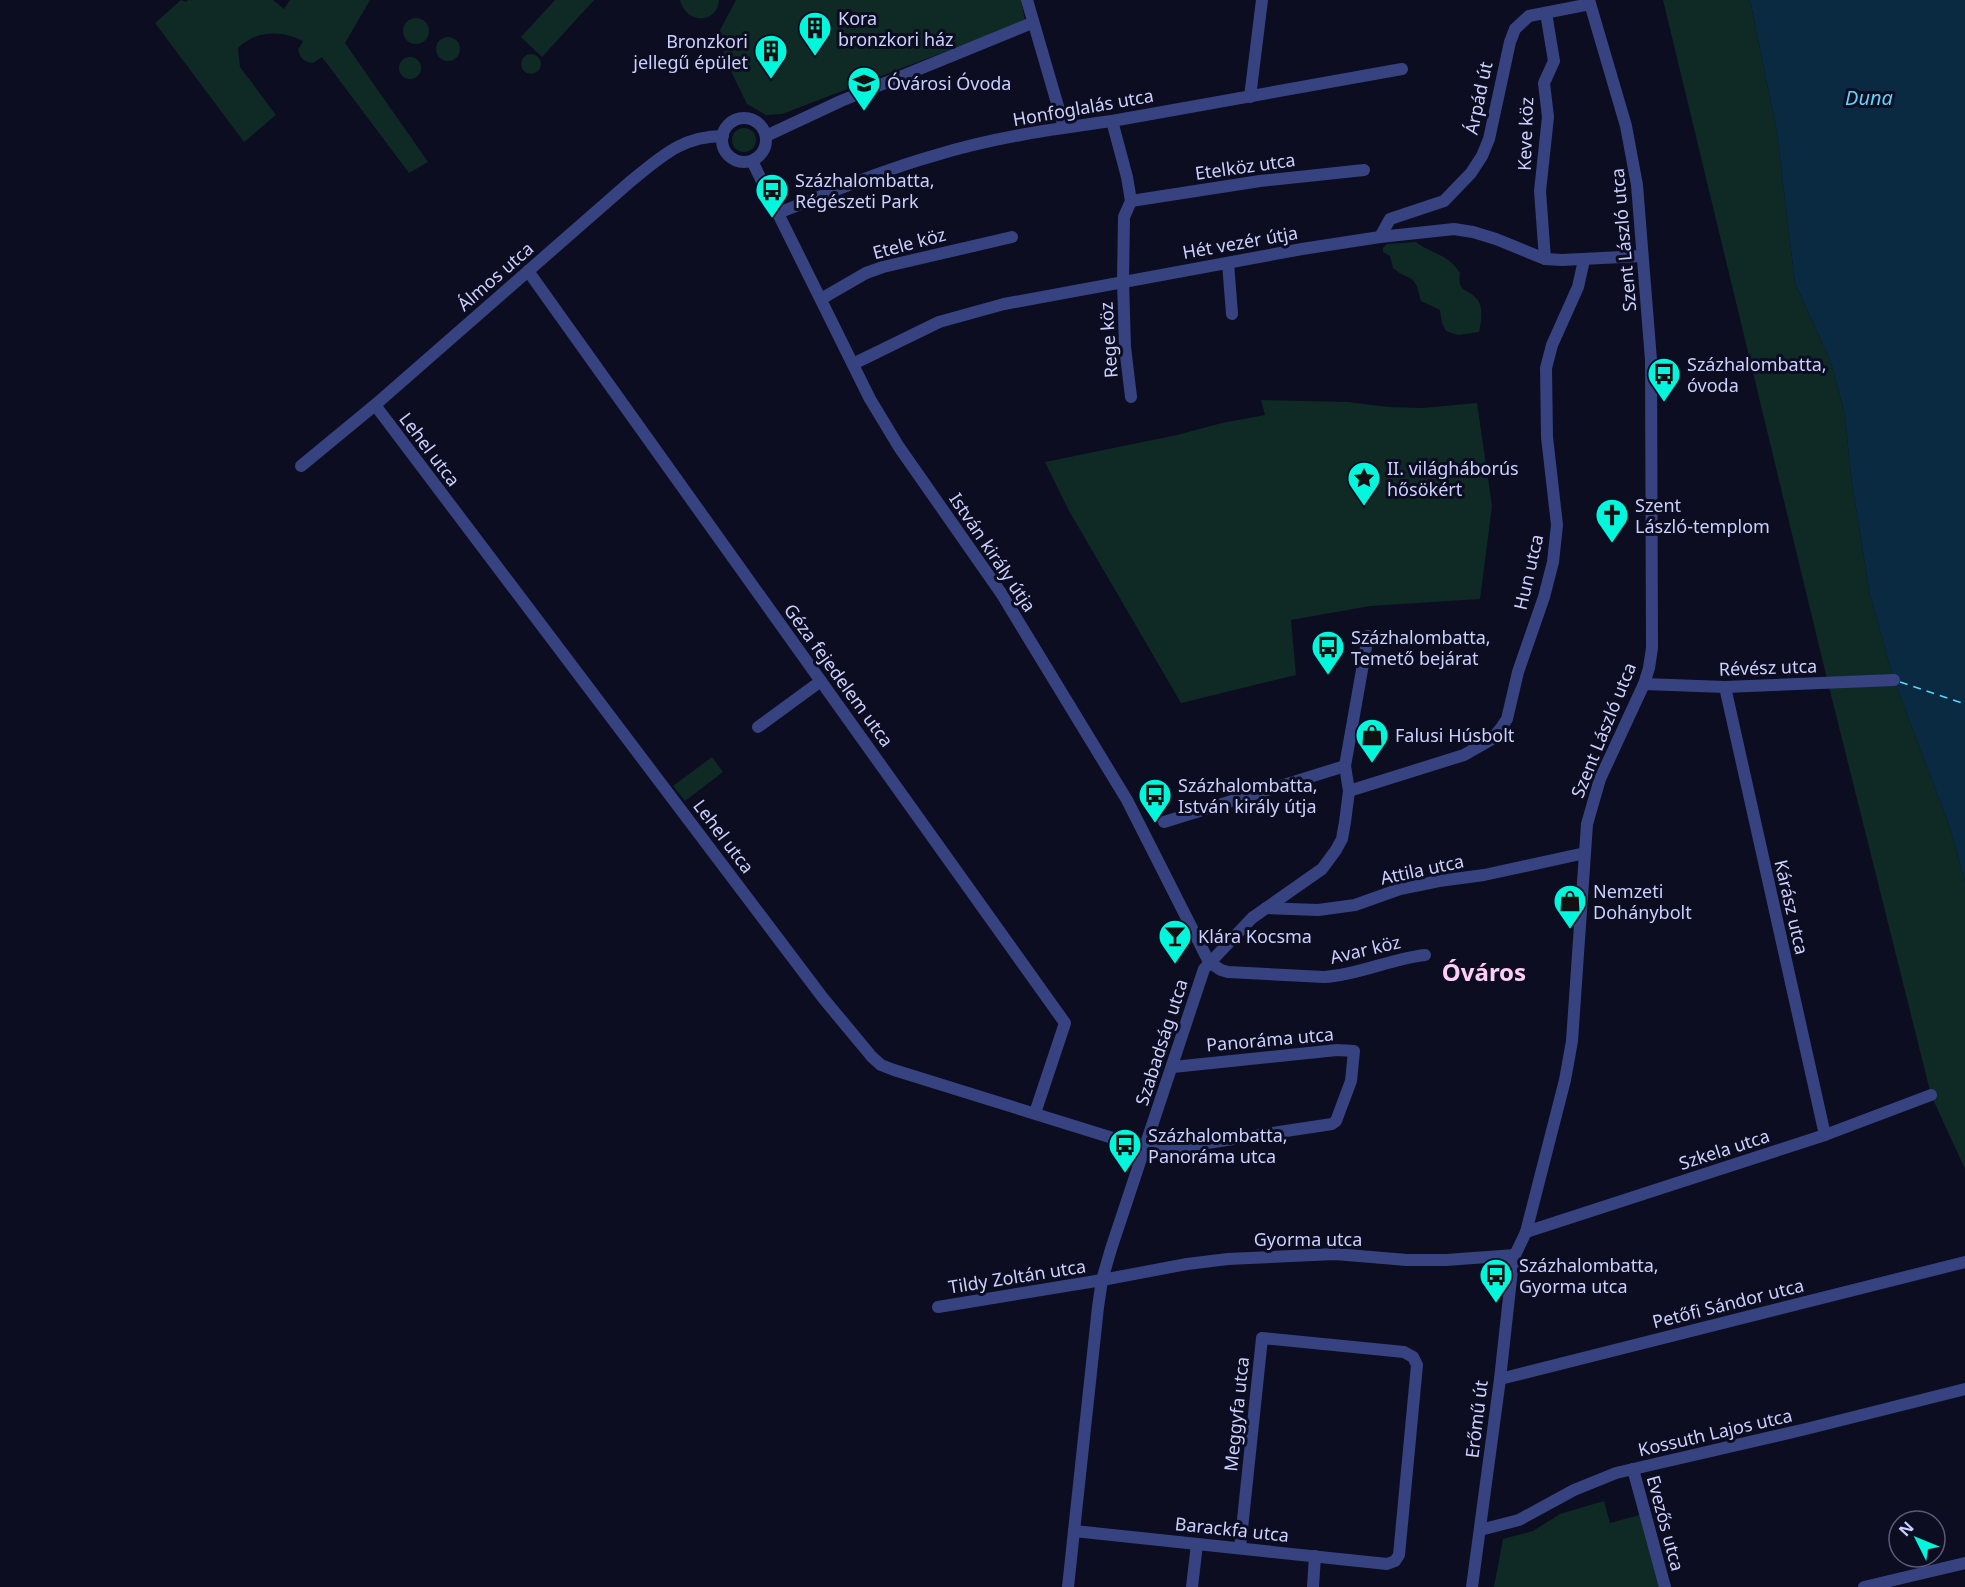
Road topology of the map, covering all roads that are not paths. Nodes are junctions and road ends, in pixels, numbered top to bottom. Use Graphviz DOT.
graph roads {
  1 [pos="1027,0"];
  2 [pos="1262,0"];
  3 [pos="1589,2"];
  4 [pos="1546,13"];
  5 [pos="1032,23"];
  6 [pos="1402,69"];
  7 [pos="1250,97"];
  8 [pos="1112,121"];
  9 [pos="1064,127"];
  10 [pos="723,136"];
  11 [pos="766,136"];
  12 [pos="752,161"];
  13 [pos="1364,170"];
  14 [pos="1131,201"];
  15 [pos="778,213"];
  16 [pos="1012,237"];
  17 [pos="1380,237"];
  18 [pos="1642,256"];
  19 [pos="1545,259"];
  20 [pos="1584,260"];
  21 [pos="1228,263"];
  22 [pos="528,271"];
  23 [pos="1123,281"];
  24 [pos="821,299"];
  25 [pos="1232,314"];
  26 [pos="853,364"];
  27 [pos="1131,397"];
  28 [pos="375,405"];
  29 [pos="301,466"];
  30 [pos="1368,636"];
  31 [pos="1894,680"];
  32 [pos="821,681"];
  33 [pos="1644,684"];
  34 [pos="1725,687"];
  35 [pos="758,727"];
  36 [pos="1345,766"];
  37 [pos="1349,791"];
  38 [pos="1164,822"];
  39 [pos="1585,853"];
  40 [pos="1266,908"];
  41 [pos="1425,955"];
  42 [pos="1209,962"];
  43 [pos="1173,1066"];
  44 [pos="1931,1095"];
  45 [pos="1035,1113"];
  46 [pos="1825,1135"];
  47 [pos="1145,1148"];
  48 [pos="1526,1232"];
  49 [pos="1515,1255"];
  50 [pos="1965,1262"];
  51 [pos="1102,1280"];
  52 [pos="938,1306"];
  53 [pos="1500,1379"];
  54 [pos="1965,1389"];
  55 [pos="1633,1469"];
  56 [pos="1480,1530"];
  57 [pos="1074,1531"];
  58 [pos="1197,1544"];
  59 [pos="1240,1548"];
  60 [pos="1316,1556"];
  61 [pos="1965,1563"];
  62 [pos="1388,1564"];
  63 [pos="1068,1587"];
  64 [pos="1192,1587"];
  65 [pos="1313,1587"];
  66 [pos="1472,1587"];
  67 [pos="1665,1587"];
  68 [pos="1864,1587"];
  1 -- 5 [label="street"];
  2 -- 7 [label="street"];
  3 -- 4 [label="street, Árpád út"];
  3 -- 18 [label="street, Szent László utca"];
  4 -- 17 [label="street, Árpád út"];
  4 -- 19 [label="street, Keve köz"];
  5 -- 9 [label="street"];
  5 -- 11 [label="street"];
  6 -- 7 [label="street, Honfoglalás utca"];
  7 -- 8 [label="street, Honfoglalás utca"];
  8 -- 9 [label="street, Honfoglalás utca"];
  8 -- 14 [label="street"];
  9 -- 15 [label="street, Honfoglalás utca"];
  10 -- 11 [label="street"];
  10 -- 12 [label="street"];
  10 -- 22 [label="street, Álmos utca"];
  11 -- 12 [label="street"];
  12 -- 15 [label="street, István király útja"];
  13 -- 14 [label="street, Etelköz utca"];
  14 -- 23 [label="street, Rege köz"];
  15 -- 24 [label="street, István király útja"];
  16 -- 24 [label="street, Etele köz"];
  17 -- 19 [label="street, Hét vezér útja"];
  17 -- 21 [label="street, Hét vezér útja"];
  18 -- 20 [label="street, Hét vezér útja"];
  18 -- 33 [label="street, Szent László utca"];
  19 -- 20 [label="street, Hét vezér útja"];
  20 -- 37 [label="street, Hun utca"];
  21 -- 23 [label="street, Hét vezér útja"];
  21 -- 25 [label="street"];
  22 -- 28 [label="street, Álmos utca"];
  22 -- 32 [label="street, Géza fejedelem utca"];
  23 -- 26 [label="street, Hét vezér útja"];
  23 -- 27 [label="street, Rege köz"];
  24 -- 26 [label="street, István király útja"];
  26 -- 42 [label="street, István király útja"];
  28 -- 29 [label="street, Álmos utca"];
  28 -- 45 [label="street, Lehel utca"];
  30 -- 36 [label="street, Szabadság utca"];
  31 -- 34 [label="street, Révész utca"];
  32 -- 35 [label="street"];
  32 -- 45 [label="street, Géza fejedelem utca"];
  33 -- 34 [label="street, Révész utca"];
  33 -- 39 [label="street, Szent László utca"];
  34 -- 46 [label="street, Kárász utca"];
  36 -- 37 [label="street, Szabadság utca"];
  36 -- 38 [label="street"];
  37 -- 40 [label="street, Szabadság utca"];
  39 -- 40 [label="street, Attila utca"];
  39 -- 48 [label="street, Szent László utca"];
  40 -- 42 [label="street, Szabadság utca"];
  41 -- 42 [label="street, Avar köz"];
  42 -- 43 [label="street, Szabadság utca"];
  43 -- 47 [label="street, Szabadság utca"];
  43 -- 47 [label="street, Panoráma utca"];
  44 -- 46 [label="street, Szkela utca"];
  45 -- 47 [label="street, Lehel utca"];
  46 -- 48 [label="street, Szkela utca"];
  47 -- 51 [label="street, Szabadság utca"];
  48 -- 49 [label="street, Szent László utca"];
  49 -- 51 [label="street, Gyorma utca"];
  49 -- 53 [label="street, Erőmű út"];
  50 -- 53 [label="street, Petőfi Sándor utca"];
  51 -- 52 [label="street, Tildy Zoltán utca"];
  51 -- 57 [label="street, Szabadság utca"];
  53 -- 56 [label="street, Erőmű út"];
  54 -- 55 [label="street, Kossuth Lajos utca"];
  55 -- 56 [label="street, Kossuth Lajos utca"];
  55 -- 67 [label="street, Evezős utca"];
  56 -- 66 [label="street, Erőmű út"];
  57 -- 58 [label="street, Barackfa utca"];
  57 -- 63 [label="street, Szabadság utca"];
  58 -- 59 [label="street, Barackfa utca"];
  58 -- 64 [label="street"];
  59 -- 60 [label="street, Barackfa utca"];
  59 -- 62 [label="street, Meggyfa utca"];
  60 -- 62 [label="street, Barackfa utca"];
  60 -- 65 [label="street"];
  61 -- 68 [label="street"];
}
